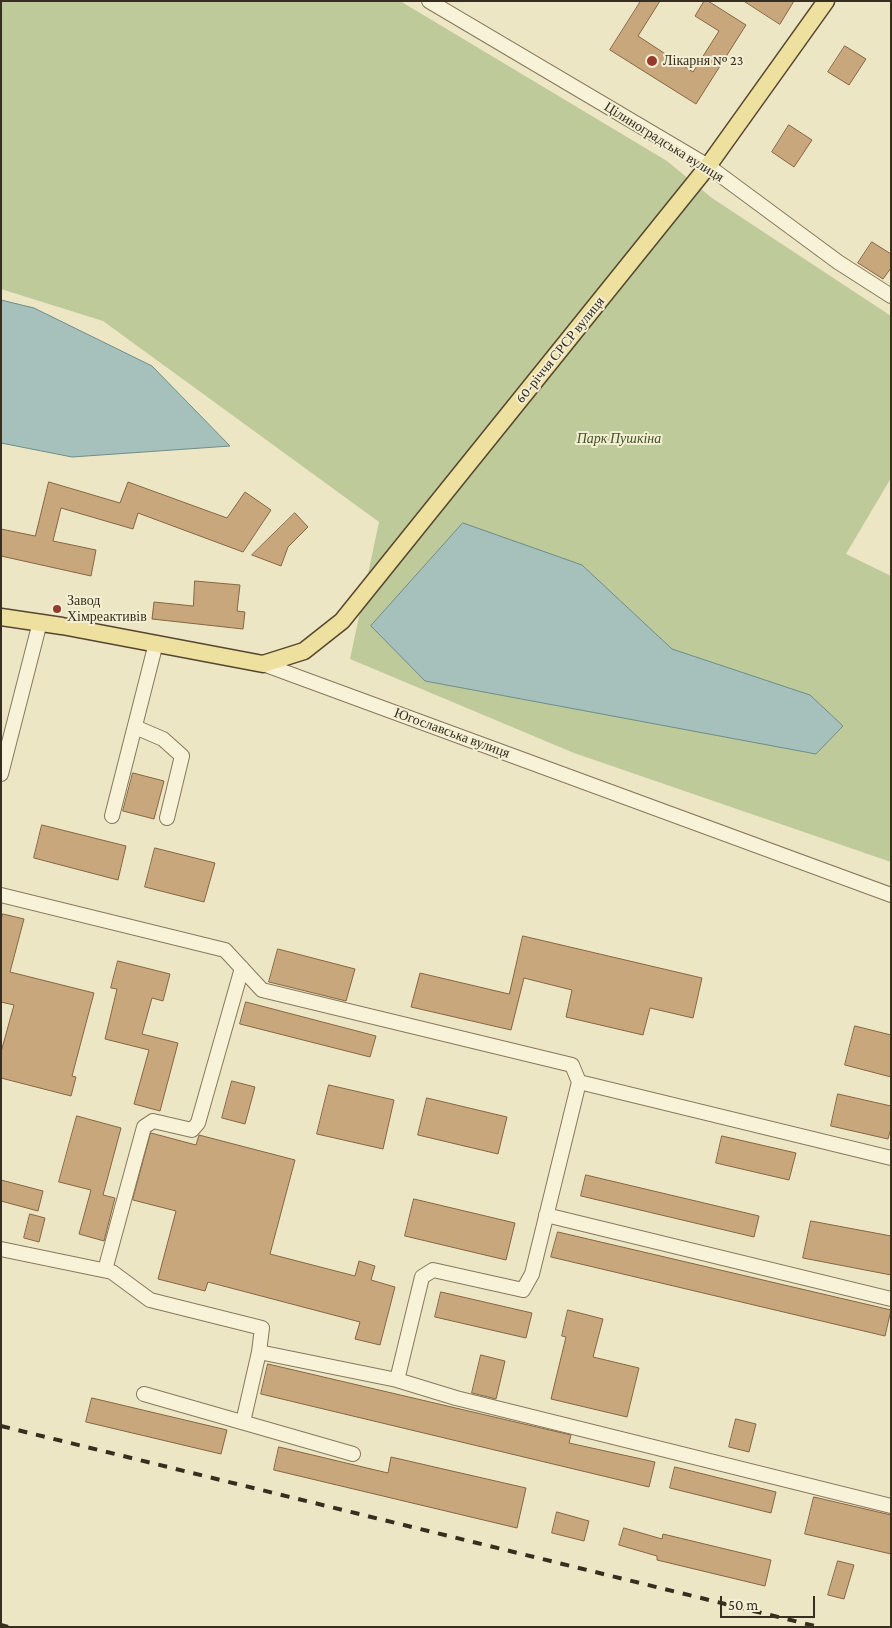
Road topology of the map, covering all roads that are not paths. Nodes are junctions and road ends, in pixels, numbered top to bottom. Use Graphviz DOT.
graph roads {
  1 [pos="429,1"];
  2 [pos="826,1"];
  3 [pos="708,166"];
  4 [pos="891,296"];
  5 [pos="1,617"];
  6 [pos="40,622"];
  7 [pos="156,643"];
  8 [pos="263,664"];
  9 [pos="135,727"];
  10 [pos="1,774"];
  11 [pos="112,816"];
  12 [pos="167,818"];
  13 [pos="891,894"];
  14 [pos="1,895"];
  15 [pos="242,968"];
  16 [pos="579,1082"];
  17 [pos="891,1158"];
  18 [pos="546,1215"];
  19 [pos="1,1249"];
  20 [pos="105,1270"];
  21 [pos="891,1299"];
  22 [pos="259,1352"];
  23 [pos="397,1380"];
  24 [pos="144,1394"];
  25 [pos="243,1422"];
  26 [pos="353,1454"];
  27 [pos="891,1506"];
  1 -- 3 [label="street, Цілиноградська вулиця"];
  2 -- 3 [label="main road, 60-річчя СРСР вулиця"];
  3 -- 4 [label="street, Цілиноградська вулиця"];
  3 -- 8 [label="main road, 60-річчя СРСР вулиця"];
  5 -- 6 [label="main road, Югославська вулиця"];
  6 -- 7 [label="main road, Югославська вулиця"];
  6 -- 10 [label="street"];
  7 -- 8 [label="main road, Югославська вулиця"];
  7 -- 9 [label="street"];
  8 -- 13 [label="street, Югославська вулиця"];
  9 -- 11 [label="street"];
  9 -- 12 [label="street"];
  14 -- 15 [label="street"];
  15 -- 16 [label="street"];
  15 -- 20 [label="street"];
  16 -- 17 [label="street"];
  16 -- 18 [label="street"];
  18 -- 21 [label="street"];
  18 -- 23 [label="street"];
  19 -- 20 [label="street"];
  20 -- 22 [label="street"];
  22 -- 23 [label="street"];
  22 -- 25 [label="street"];
  23 -- 27 [label="street"];
  24 -- 25 [label="street"];
  25 -- 26 [label="street"];
}
